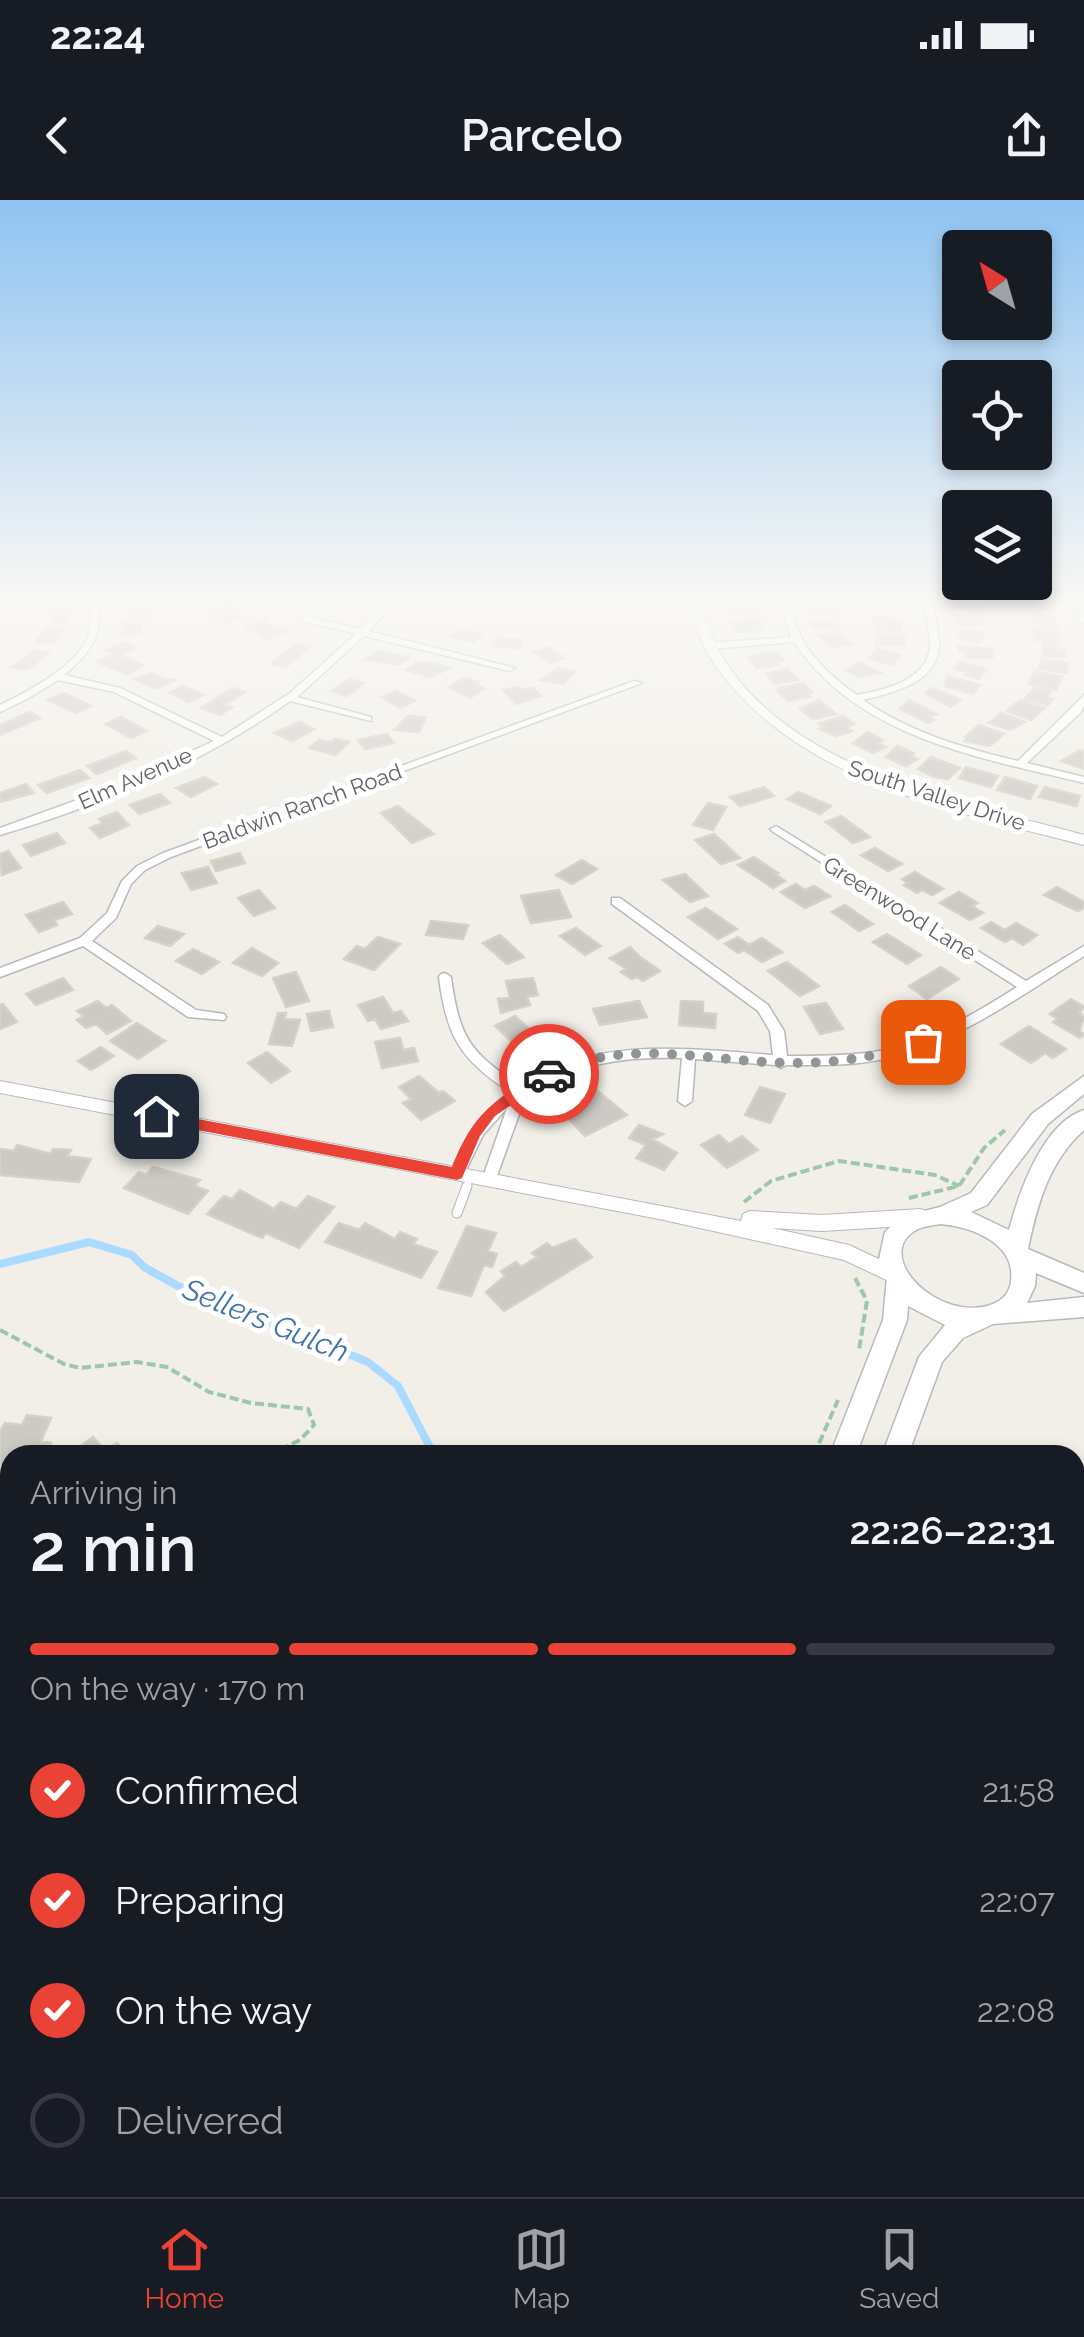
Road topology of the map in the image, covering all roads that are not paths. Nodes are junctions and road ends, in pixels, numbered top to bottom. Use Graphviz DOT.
graph roads {
  1 [pos="39,688"];
  2 [pos="109,688"];
  3 [pos="300,688"];
  4 [pos="620,688"];
  5 [pos="742,688"];
  6 [pos="841,688"];
  7 [pos="890,688"];
  8 [pos="289,698"];
  9 [pos="1084,698"];
  10 [pos="852,700"];
  11 [pos="0,709"];
  12 [pos="367,719"];
  13 [pos="220,740"];
  14 [pos="1020,764"];
  15 [pos="1084,780"];
  16 [pos="776,829"];
  17 [pos="0,832"];
  18 [pos="1084,840"];
  19 [pos="616,900"];
  20 [pos="84,941"];
  21 [pos="1084,950"];
  22 [pos="0,973"];
  23 [pos="445,977"];
  24 [pos="1025,986"];
  25 [pos="220,1017"];
  26 [pos="689,1055"];
  27 [pos="782,1063"];
  28 [pos="1084,1083"];
  29 [pos="0,1086"];
  30 [pos="520,1092"];
  31 [pos="685,1102"];
  32 [pos="1084,1118"];
  33 [pos="472,1177"];
  34 [pos="659,1211"];
  35 [pos="457,1213"];
  36 [pos="931,1216"];
  37 [pos="1017,1254"];
  38 [pos="896,1278"];
  39 [pos="1084,1283"];
  40 [pos="1084,1307"];
  41 [pos="983,1317"];
  42 [pos="847,1445"];
  43 [pos="899,1445"];
  1 -- 11 [label="street"];
  2 -- 13 [label="street"];
  3 -- 8 [label="street, Elm Avenue"];
  4 -- 20 [label="street, Baldwin Ranch Road"];
  5 -- 18 [label="street, South Valley Drive"];
  6 -- 10 [label="street"];
  7 -- 10 [label="street"];
  8 -- 12 [label="street"];
  8 -- 13 [label="street, Elm Avenue"];
  9 -- 14 [label="street"];
  10 -- 14 [label="street"];
  13 -- 17 [label="street, Elm Avenue"];
  14 -- 15 [label="street"];
  16 -- 24 [label="street, Greenwood Lane"];
  19 -- 27 [label="street"];
  20 -- 22 [label="street, Baldwin Ranch Road"];
  20 -- 25 [label="street"];
  21 -- 24 [label="street"];
  23 -- 30 [label="street"];
  24 -- 27 [label="street"];
  26 -- 27 [label="street"];
  26 -- 30 [label="street"];
  26 -- 31 [label="street"];
  28 -- 36 [label="main road"];
  29 -- 33 [label="street"];
  30 -- 33 [label="street"];
  30 -- 33 [label="street"];
  32 -- 37 [label="main road"];
  33 -- 34 [label="street"];
  33 -- 35 [label="lane"];
  34 -- 36 [label="street"];
  34 -- 38 [label="street"];
  36 -- 37 [label="main road"];
  36 -- 38 [label="main road"];
  37 -- 39 [label="main road"];
  37 -- 41 [label="main road"];
  38 -- 41 [label="main road"];
  38 -- 42 [label="main road"];
  40 -- 41 [label="main road"];
  41 -- 43 [label="main road"];
}
